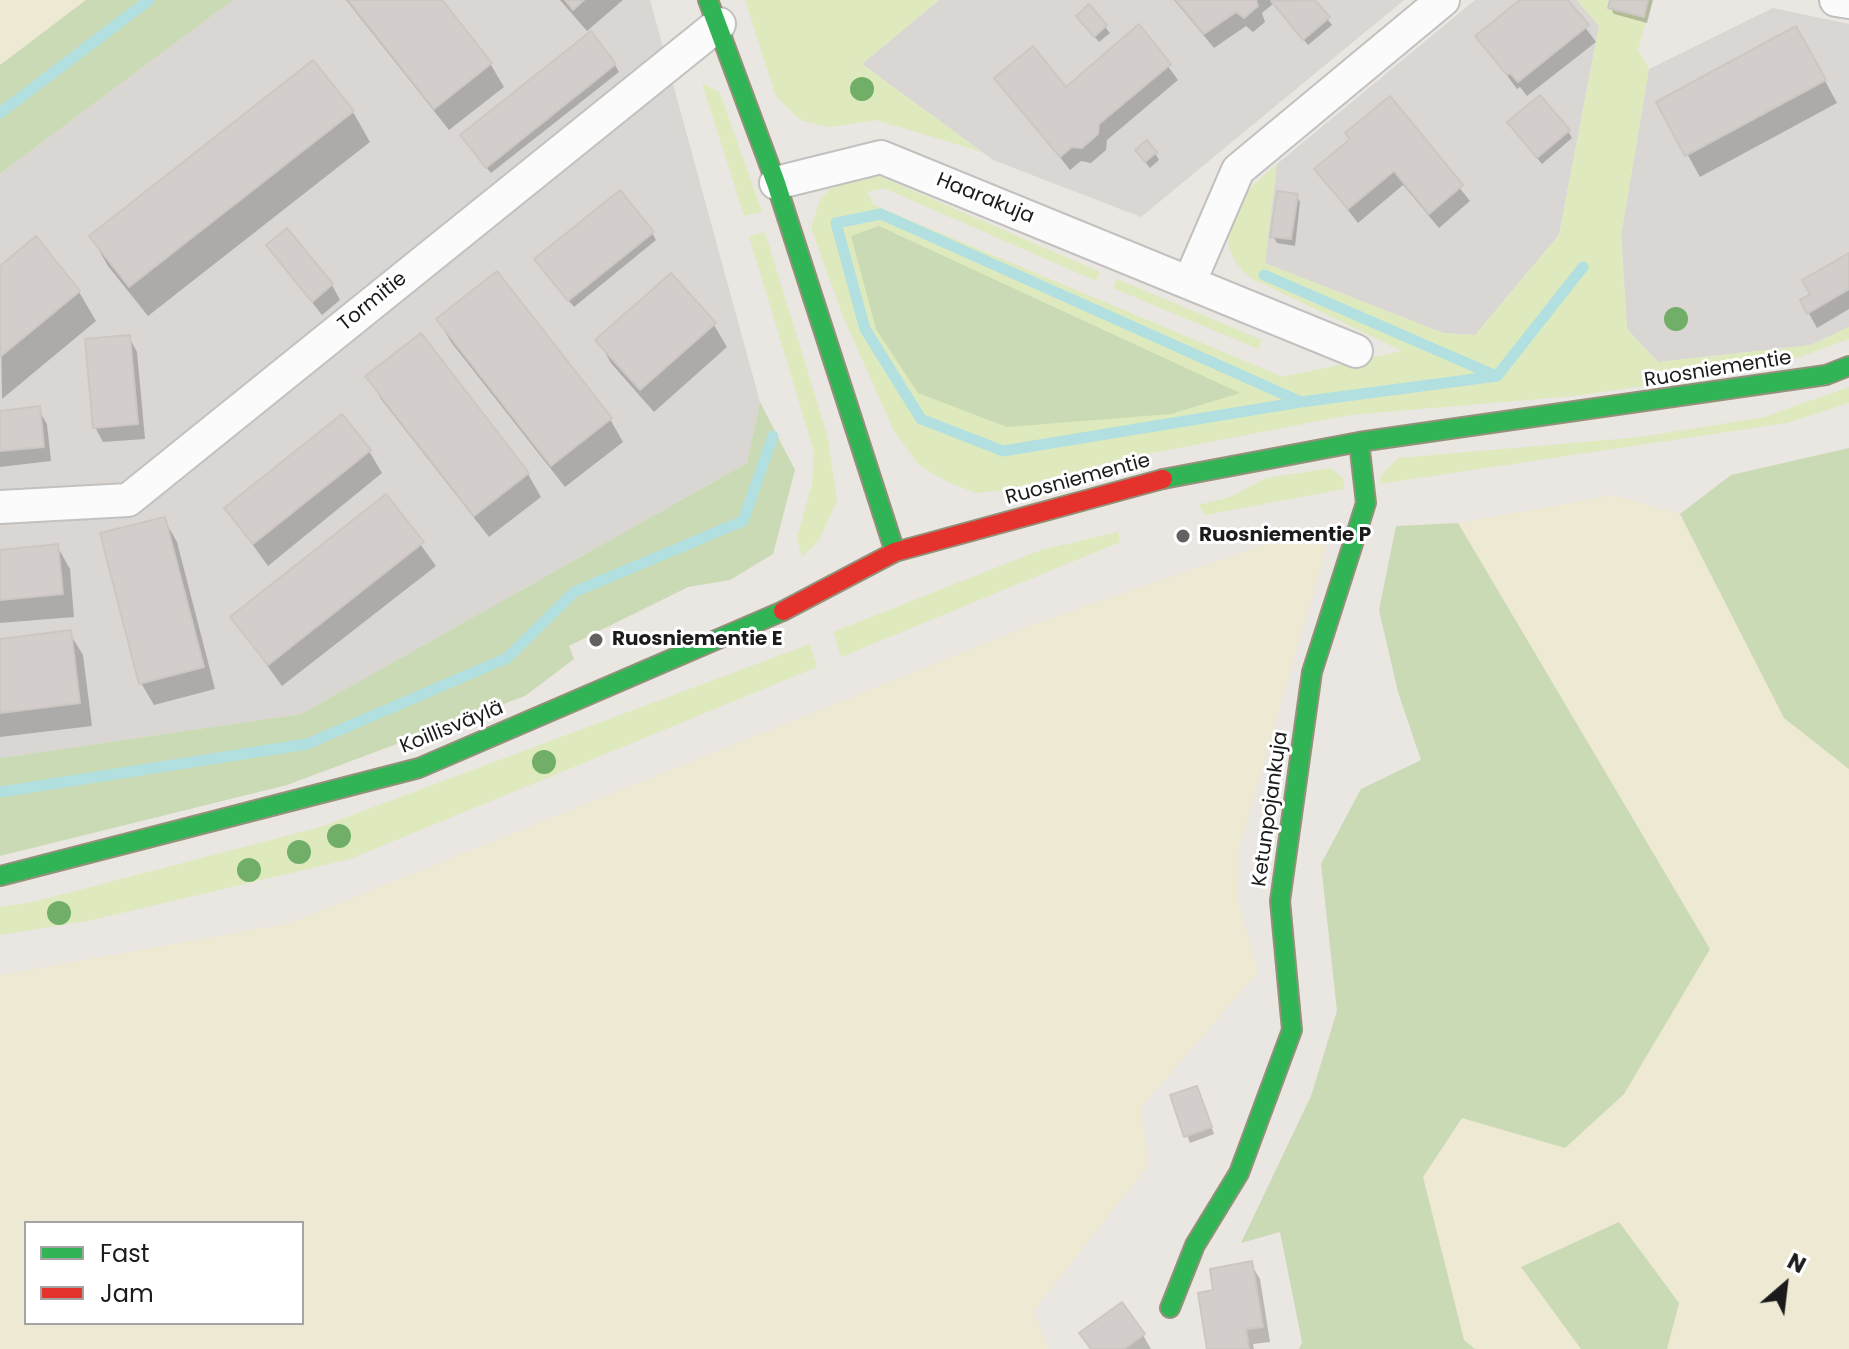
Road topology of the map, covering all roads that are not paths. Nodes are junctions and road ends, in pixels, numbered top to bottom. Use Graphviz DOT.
graph roads {
  1 [pos="1443,0"];
  2 [pos="1836,0"];
  3 [pos="1849,2"];
  4 [pos="713,12"];
  5 [pos="776,183"];
  6 [pos="1190,281"];
  7 [pos="1356,351"];
  8 [pos="1849,366"];
  9 [pos="1359,442"];
  10 [pos="0,507"];
  11 [pos="895,552"];
  12 [pos="0,876"];
  13 [pos="1170,1308"];
  1 -- 6 [label="street"];
  2 -- 3 [label="street"];
  4 -- 5 [label="street"];
  4 -- 10 [label="street, Tormitie"];
  5 -- 6 [label="street, Haarakuja"];
  5 -- 11 [label="street"];
  6 -- 7 [label="street, Haarakuja"];
  8 -- 9 [label="street, Ruosniementie"];
  9 -- 11 [label="street, Ruosniementie"];
  9 -- 13 [label="street, Ketunpojankuja"];
  11 -- 12 [label="street, Koillisväylä"];
}
